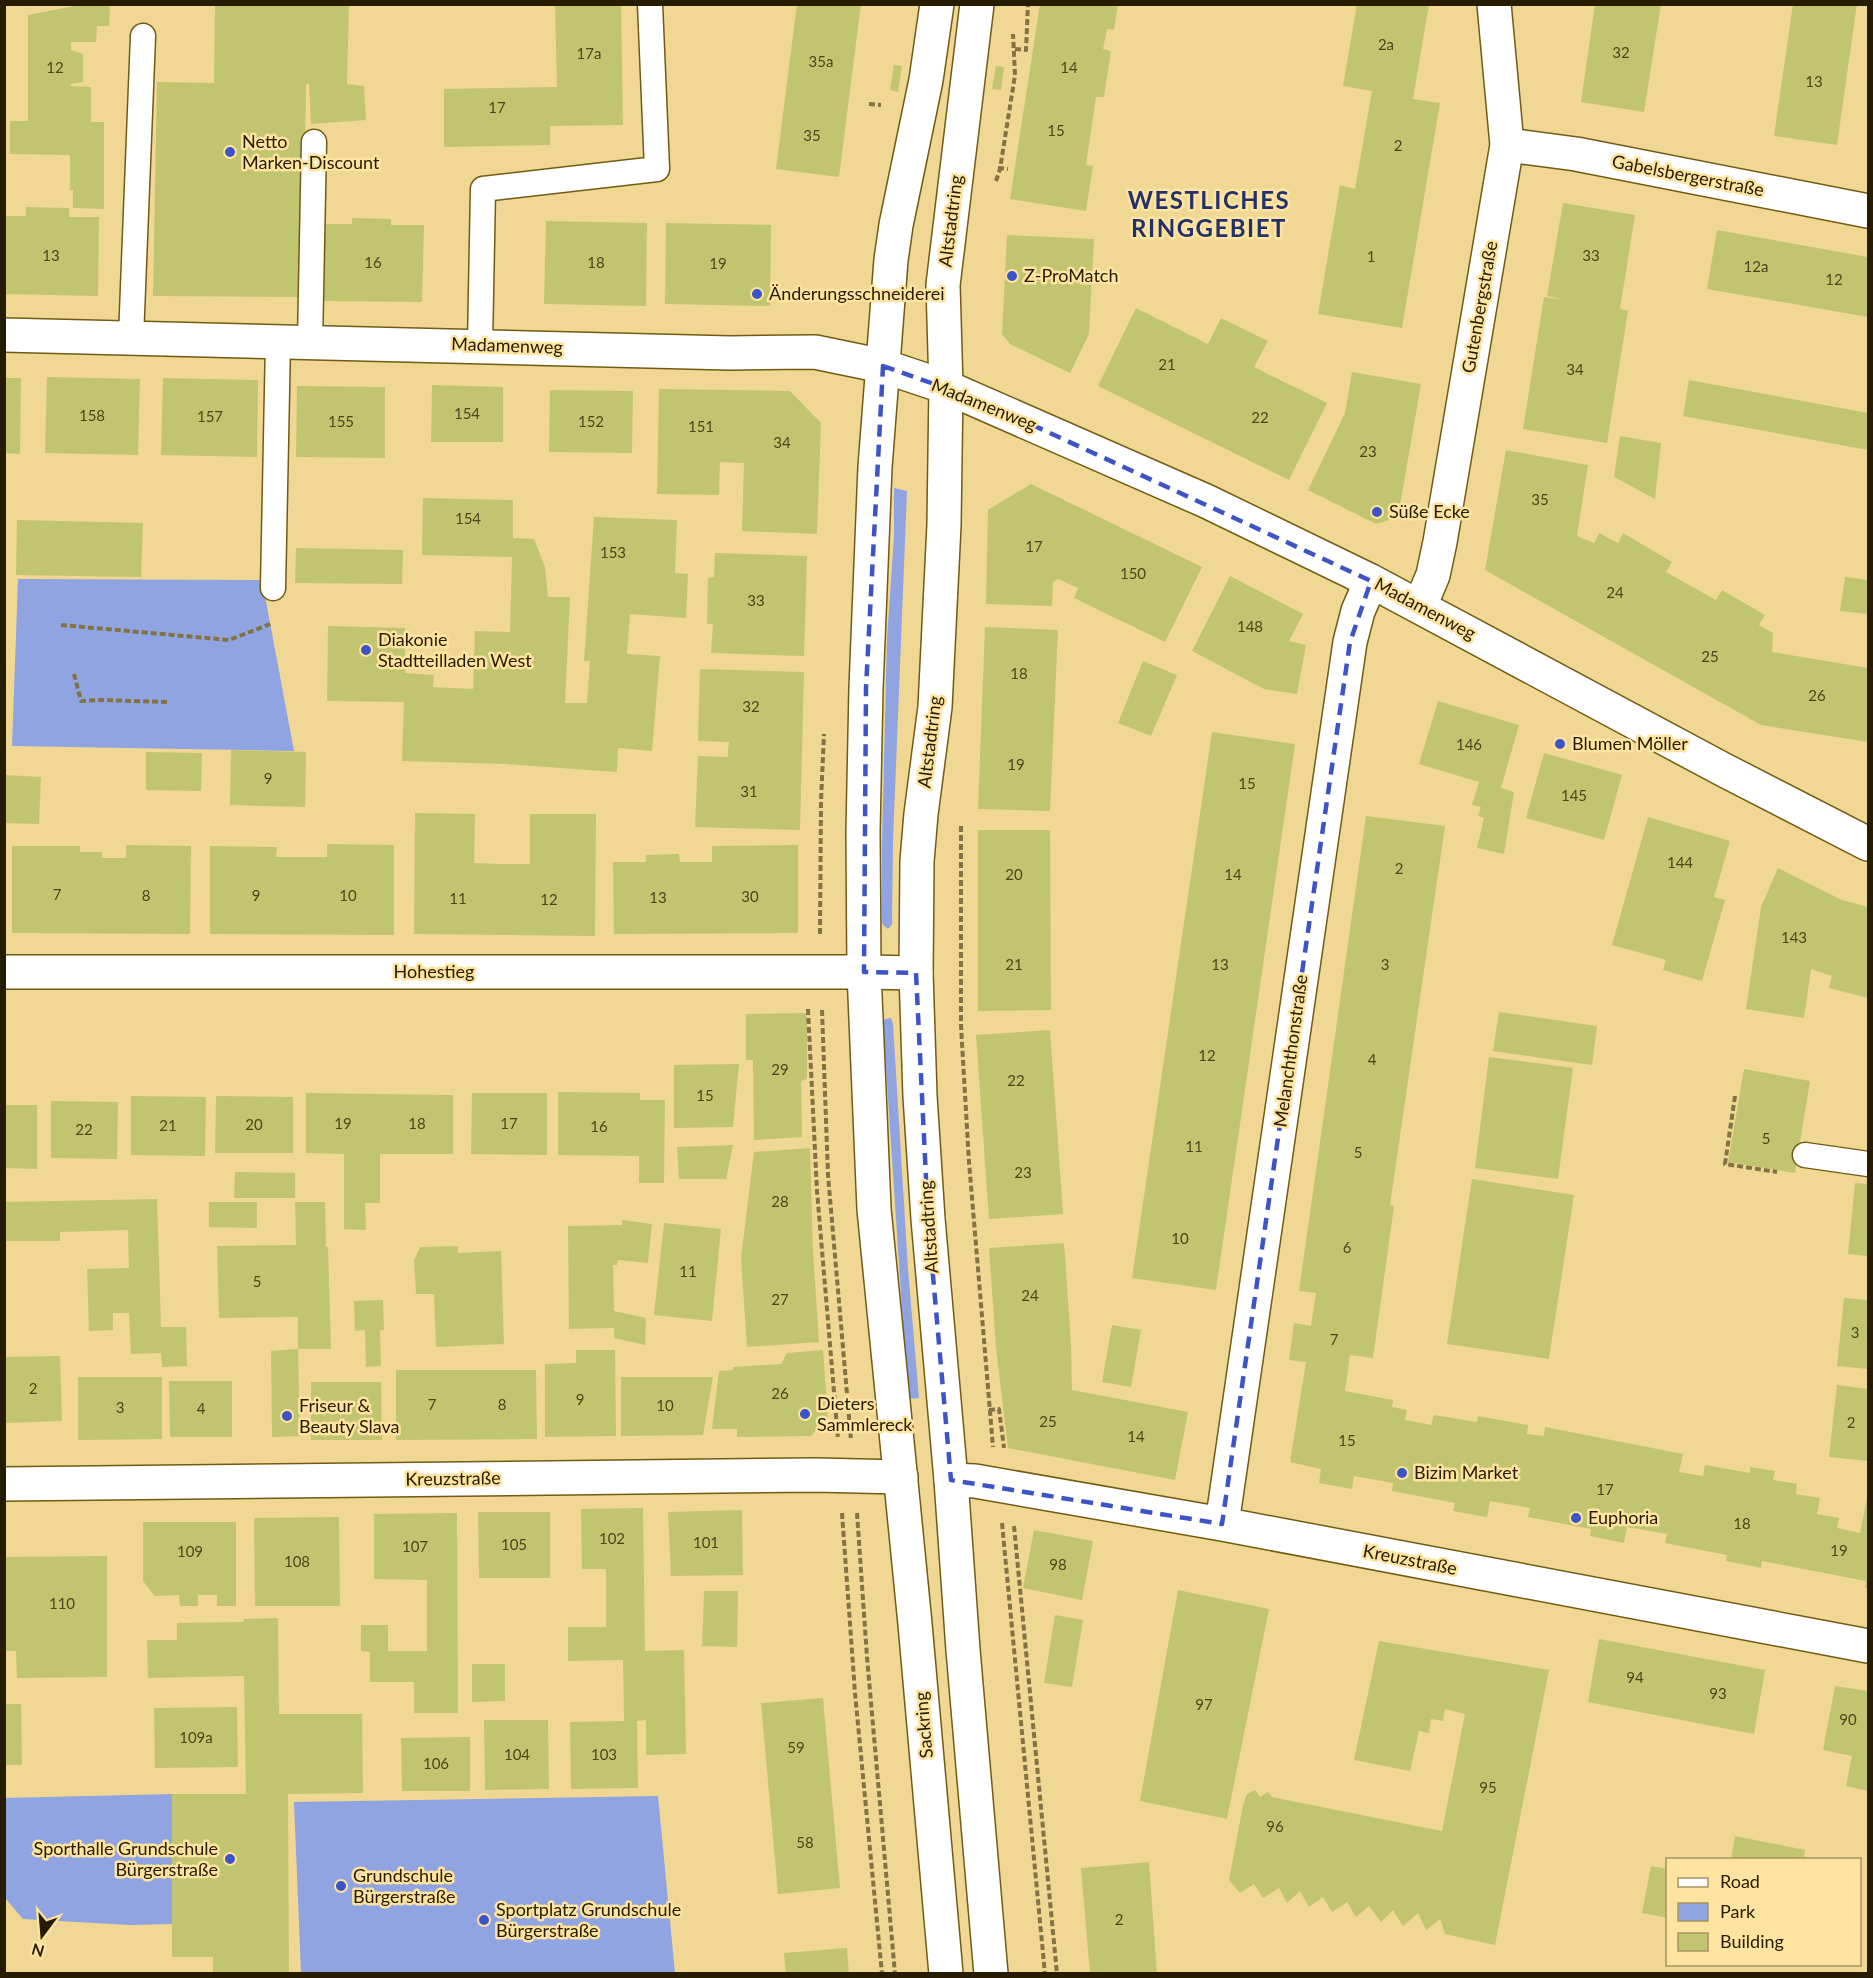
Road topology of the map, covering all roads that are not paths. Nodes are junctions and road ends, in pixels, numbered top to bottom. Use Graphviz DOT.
graph roads {
  1 [pos="650,4"];
  2 [pos="937,4"];
  3 [pos="977,4"];
  4 [pos="1494,4"];
  5 [pos="142,36"];
  6 [pos="315,142"];
  7 [pos="1507,145"];
  8 [pos="1869,211"];
  9 [pos="4,335"];
  10 [pos="131,338"];
  11 [pos="278,341"];
  12 [pos="310,342"];
  13 [pos="480,345"];
  14 [pos="883,366"];
  15 [pos="946,387"];
  16 [pos="1371,581"];
  17 [pos="273,588"];
  18 [pos="1419,606"];
  19 [pos="1869,844"];
  20 [pos="4,972"];
  21 [pos="864,972"];
  22 [pos="916,973"];
  23 [pos="1806,1155"];
  24 [pos="1869,1164"];
  25 [pos="901,1477"];
  26 [pos="951,1480"];
  27 [pos="4,1484"];
  28 [pos="1222,1524"];
  29 [pos="1869,1646"];
  30 [pos="946,1974"];
  31 [pos="991,1974"];
  1 -- 13 [label="lane"];
  2 -- 14 [label="street"];
  3 -- 15 [label="street, Altstadtring"];
  4 -- 7 [label="street, Gutenbergstraße"];
  5 -- 10 [label="lane"];
  6 -- 12 [label="lane"];
  7 -- 8 [label="street, Gabelsbergerstraße"];
  7 -- 18 [label="street, Gutenbergstraße"];
  9 -- 10 [label="street, Madamenweg"];
  10 -- 11 [label="street, Madamenweg"];
  11 -- 12 [label="street, Madamenweg"];
  11 -- 17 [label="lane"];
  12 -- 13 [label="street, Madamenweg"];
  13 -- 14 [label="street, Madamenweg"];
  14 -- 15 [label="street, Madamenweg"];
  14 -- 21 [label="street"];
  15 -- 16 [label="street, Madamenweg"];
  15 -- 22 [label="street, Altstadtring"];
  16 -- 18 [label="street, Madamenweg"];
  16 -- 28 [label="street, Melanchthonstraße"];
  18 -- 19 [label="street, Madamenweg"];
  20 -- 21 [label="street, Hohestieg"];
  21 -- 22 [label="street, Hohestieg"];
  21 -- 25 [label="street"];
  22 -- 26 [label="street, Altstadtring"];
  23 -- 24 [label="lane"];
  25 -- 27 [label="street, Kreuzstraße"];
  25 -- 30 [label="street, Sackring"];
  26 -- 28 [label="street, Kreuzstraße"];
  26 -- 31 [label="street"];
  28 -- 29 [label="street, Kreuzstraße"];
}
